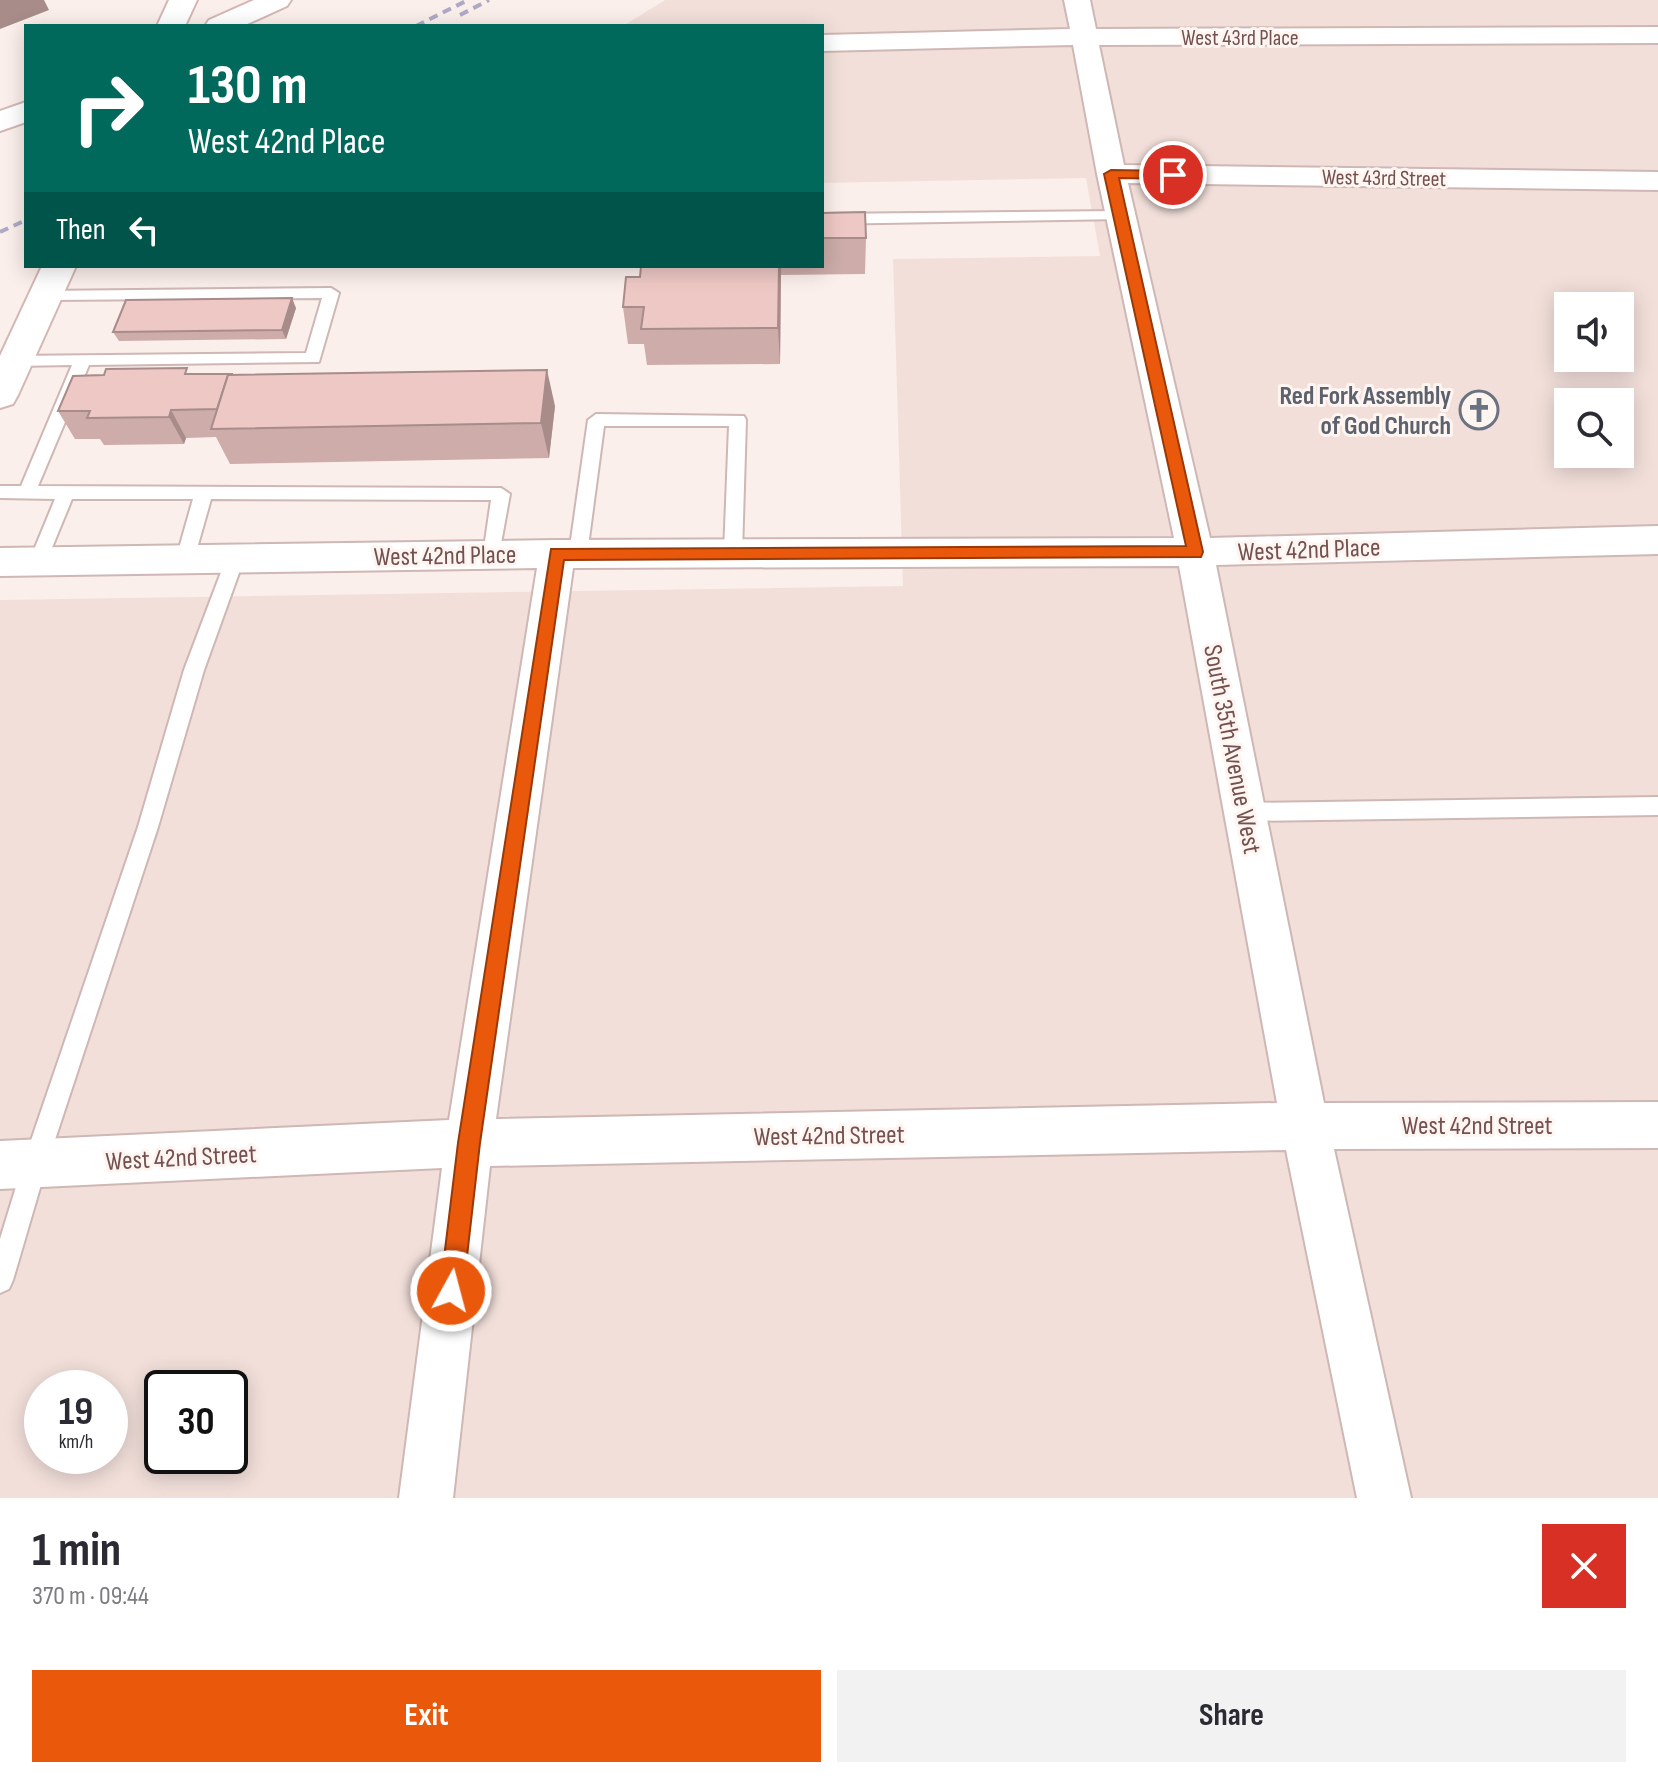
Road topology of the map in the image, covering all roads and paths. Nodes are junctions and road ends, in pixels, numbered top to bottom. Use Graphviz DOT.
graph roads {
  1 [pos="183,0"];
  2 [pos="277,0"];
  3 [pos="1081,19"];
  4 [pos="172,24"];
  5 [pos="223,24"];
  6 [pos="1658,35"];
  7 [pos="824,43"];
  8 [pos="24,112"];
  9 [pos="0,122"];
  10 [pos="1111,174"];
  11 [pos="1658,181"];
  12 [pos="1120,216"];
  13 [pos="824,219"];
  14 [pos="53,280"];
  15 [pos="83,359"];
  16 [pos="16,360"];
  17 [pos="0,395"];
  18 [pos="0,492"];
  19 [pos="27,492"];
  20 [pos="66,492"];
  21 [pos="204,493"];
  22 [pos="1658,540"];
  23 [pos="1195,552"];
  24 [pos="733,553"];
  25 [pos="567,554"];
  26 [pos="492,555"];
  27 [pos="185,559"];
  28 [pos="235,559"];
  29 [pos="0,562"];
  30 [pos="38,562"];
  31 [pos="1658,806"];
  32 [pos="1245,812"];
  33 [pos="1658,1125"];
  34 [pos="1305,1126"];
  35 [pos="469,1143"];
  36 [pos="17,1165"];
  37 [pos="0,1280"];
  38 [pos="426,1498"];
  39 [pos="1384,1498"];
  1 -- 4 [label="main road"];
  2 -- 5 [label="main road"];
  3 -- 6 [label="street, West 43rd Place"];
  3 -- 7 [label="street, West 43rd Place"];
  3 -- 10 [label="street, South 35th Avenue West"];
  8 -- 9 [label="main road"];
  10 -- 11 [label="street, West 43rd Street"];
  10 -- 12 [label="street, South 35th Avenue West"];
  12 -- 13 [label="lane"];
  12 -- 23 [label="street, South 35th Avenue West"];
  14 -- 15 [label="lane"];
  14 -- 16 [label="main road"];
  15 -- 16 [label="lane"];
  15 -- 19 [label="lane"];
  16 -- 17 [label="main road"];
  18 -- 19 [label="lane"];
  19 -- 20 [label="lane"];
  20 -- 21 [label="lane"];
  20 -- 30 [label="lane"];
  21 -- 26 [label="lane"];
  21 -- 27 [label="lane"];
  22 -- 23 [label="street, West 42nd Place"];
  23 -- 24 [label="street, West 42nd Place"];
  23 -- 32 [label="street, South 35th Avenue West"];
  24 -- 25 [label="street, West 42nd Place"];
  24 -- 25 [label="lane"];
  25 -- 26 [label="street, West 42nd Place"];
  25 -- 35 [label="street"];
  26 -- 28 [label="street, West 42nd Place"];
  27 -- 28 [label="street, West 42nd Place"];
  27 -- 30 [label="street, West 42nd Place"];
  28 -- 36 [label="lane"];
  29 -- 30 [label="street, West 42nd Place"];
  31 -- 32 [label="lane"];
  32 -- 34 [label="street, South 35th Avenue West"];
  33 -- 34 [label="street, West 42nd Street"];
  34 -- 35 [label="street, West 42nd Street"];
  34 -- 39 [label="street, South 35th Avenue West"];
  35 -- 36 [label="street, West 42nd Street"];
  35 -- 38 [label="street"];
  36 -- 37 [label="lane"];
}
